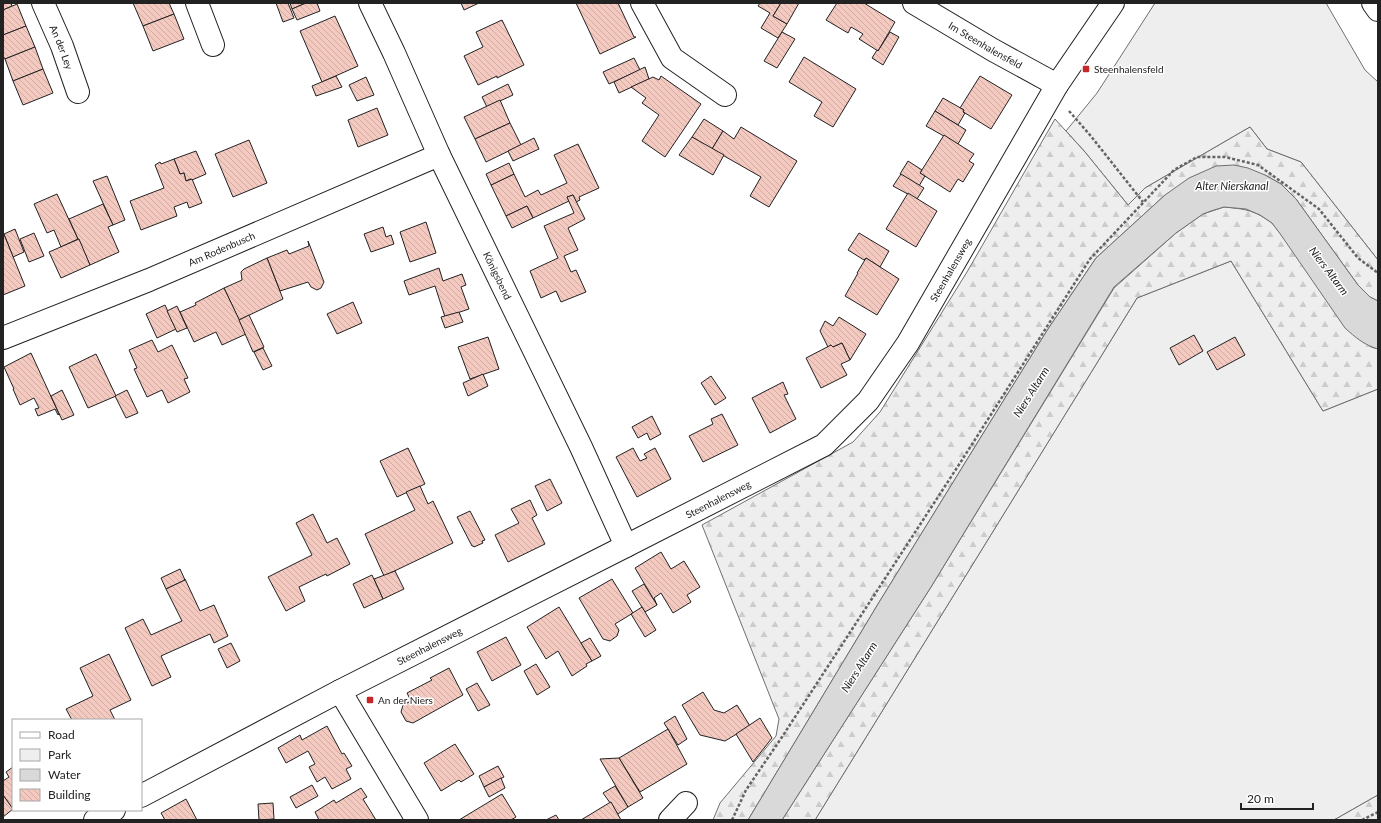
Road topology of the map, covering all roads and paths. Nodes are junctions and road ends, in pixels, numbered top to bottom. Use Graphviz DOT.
graph roads {
  1 [pos="43,3"];
  2 [pos="196,3"];
  3 [pos="370,3"];
  4 [pos="642,3"];
  5 [pos="914,3"];
  6 [pos="1112,3"];
  7 [pos="1373,3"];
  8 [pos="1378,10"];
  9 [pos="213,45"];
  10 [pos="1054,90"];
  11 [pos="78,92"];
  12 [pos="725,95"];
  13 [pos="439,155"];
  14 [pos="1143,202"];
  15 [pos="1378,273"];
  16 [pos="3,338"];
  17 [pos="626,546"];
  18 [pos="340,691"];
  19 [pos="142,795"];
  20 [pos="686,803"];
  21 [pos="112,811"];
  22 [pos="1378,812"];
  23 [pos="96,820"];
  24 [pos="417,820"];
  25 [pos="670,820"];
  26 [pos="732,820"];
  27 [pos="1362,820"];
  1 -- 11 [label="street, An der Ley"];
  2 -- 9 [label="street"];
  3 -- 13 [label="street, Königsbend"];
  4 -- 12 [label="street"];
  5 -- 10 [label="street, Im Steenhalensfeld"];
  6 -- 10 [label="street, Steenhalensweg"];
  7 -- 8 [label="street"];
  10 -- 14 [label="path"];
  10 -- 17 [label="street, Steenhalensweg"];
  13 -- 16 [label="street, Am Rodenbusch"];
  13 -- 17 [label="street, Königsbend"];
  14 -- 15 [label="path"];
  14 -- 26 [label="path"];
  17 -- 18 [label="street, Steenhalensweg"];
  18 -- 19 [label="street, Steenhalensweg"];
  18 -- 24 [label="street"];
  20 -- 25 [label="street"];
  21 -- 23 [label="street"];
  22 -- 27 [label="path"];
}
